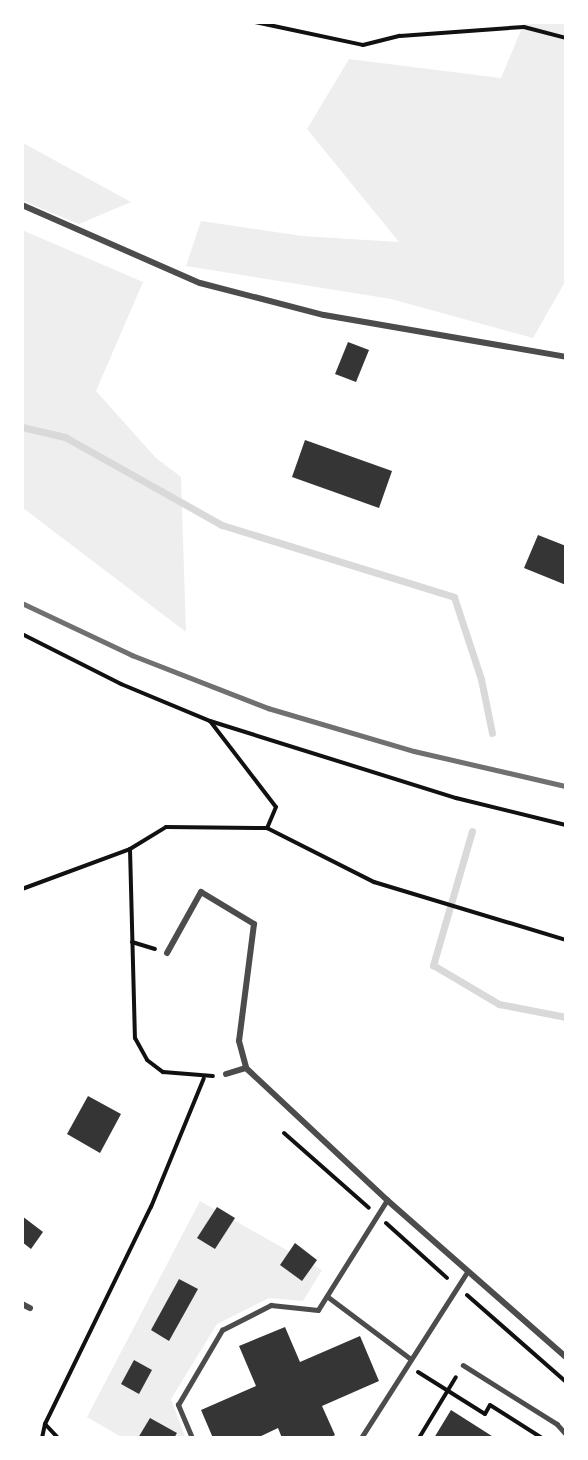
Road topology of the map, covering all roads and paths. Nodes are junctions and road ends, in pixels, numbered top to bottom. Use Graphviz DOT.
graph roads {
  1 [pos="255,22"];
  2 [pos="566,38"];
  3 [pos="22,205"];
  4 [pos="566,357"];
  5 [pos="22,634"];
  6 [pos="210,721"];
  7 [pos="566,825"];
  8 [pos="267,828"];
  9 [pos="129,849"];
  10 [pos="22,889"];
  11 [pos="566,940"];
  12 [pos="132,942"];
  13 [pos="167,953"];
  14 [pos="246,1068"];
  15 [pos="226,1074"];
  16 [pos="204,1078"];
  17 [pos="284,1133"];
  18 [pos="387,1200"];
  19 [pos="377,1216"];
  20 [pos="468,1271"];
  21 [pos="458,1287"];
  22 [pos="327,1296"];
  23 [pos="22,1304"];
  24 [pos="30,1308"];
  25 [pos="566,1357"];
  26 [pos="411,1359"];
  27 [pos="463,1365"];
  28 [pos="415,1370"];
  29 [pos="566,1382"];
  30 [pos="448,1391"];
  31 [pos="45,1424"];
  32 [pos="566,1434"];
  33 [pos="42,1437"];
  34 [pos="58,1437"];
  35 [pos="192,1437"];
  36 [pos="361,1437"];
  37 [pos="419,1437"];
  38 [pos="542,1437"];
  1 -- 2 [label="path"];
  3 -- 4 [label="street"];
  5 -- 6 [label="path"];
  6 -- 7 [label="path"];
  6 -- 8 [label="path"];
  8 -- 9 [label="path"];
  8 -- 11 [label="path"];
  9 -- 10 [label="path"];
  9 -- 12 [label="path"];
  12 -- 13 [label="path"];
  12 -- 16 [label="path"];
  13 -- 14 [label="street"];
  14 -- 15 [label="street"];
  14 -- 18 [label="street"];
  15 -- 16 [label="path"];
  16 -- 31 [label="path"];
  17 -- 19 [label="path"];
  18 -- 19 [label="lane"];
  18 -- 20 [label="street"];
  19 -- 21 [label="path"];
  19 -- 22 [label="lane"];
  20 -- 21 [label="lane"];
  20 -- 25 [label="street"];
  21 -- 26 [label="lane"];
  21 -- 29 [label="path"];
  22 -- 26 [label="lane"];
  22 -- 35 [label="lane"];
  23 -- 24 [label="street"];
  26 -- 36 [label="lane"];
  27 -- 30 [label="path"];
  27 -- 32 [label="lane"];
  28 -- 30 [label="path"];
  30 -- 37 [label="path"];
  30 -- 38 [label="path"];
  31 -- 33 [label="path"];
  31 -- 34 [label="path"];
}
